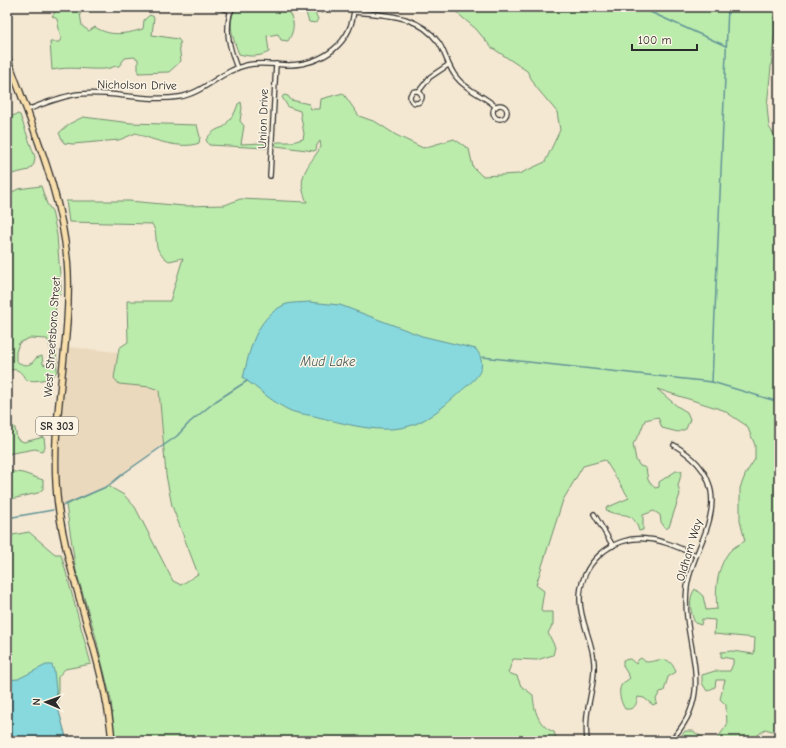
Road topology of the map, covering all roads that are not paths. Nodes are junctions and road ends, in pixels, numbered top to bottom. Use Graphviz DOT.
graph roads {
  1 [pos="219,7"];
  2 [pos="232,9"];
  3 [pos="354,9"];
  4 [pos="7,57"];
  5 [pos="276,64"];
  6 [pos="448,65"];
  7 [pos="237,68"];
  8 [pos="419,91"];
  9 [pos="496,106"];
  10 [pos="27,110"];
  11 [pos="270,176"];
  12 [pos="674,445"];
  13 [pos="594,514"];
  14 [pos="613,546"];
  15 [pos="696,555"];
  16 [pos="112,741"];
  17 [pos="587,741"];
  18 [pos="670,741"];
  1 -- 2 [label="street"];
  2 -- 7 [label="street"];
  3 -- 5 [label="street, Nicholson Drive"];
  3 -- 6 [label="street"];
  4 -- 10 [label="main road, West Streetsboro Street / SR 303"];
  5 -- 7 [label="street, Nicholson Drive"];
  5 -- 11 [label="street, Union Drive"];
  6 -- 8 [label="street"];
  6 -- 9 [label="street"];
  7 -- 10 [label="street, Nicholson Drive"];
  10 -- 16 [label="main road, West Streetsboro Street / SR 303"];
  12 -- 15 [label="street, Oldham Way"];
  13 -- 14 [label="street"];
  14 -- 15 [label="street"];
  14 -- 17 [label="street"];
  15 -- 18 [label="street, Oldham Way"];
}
